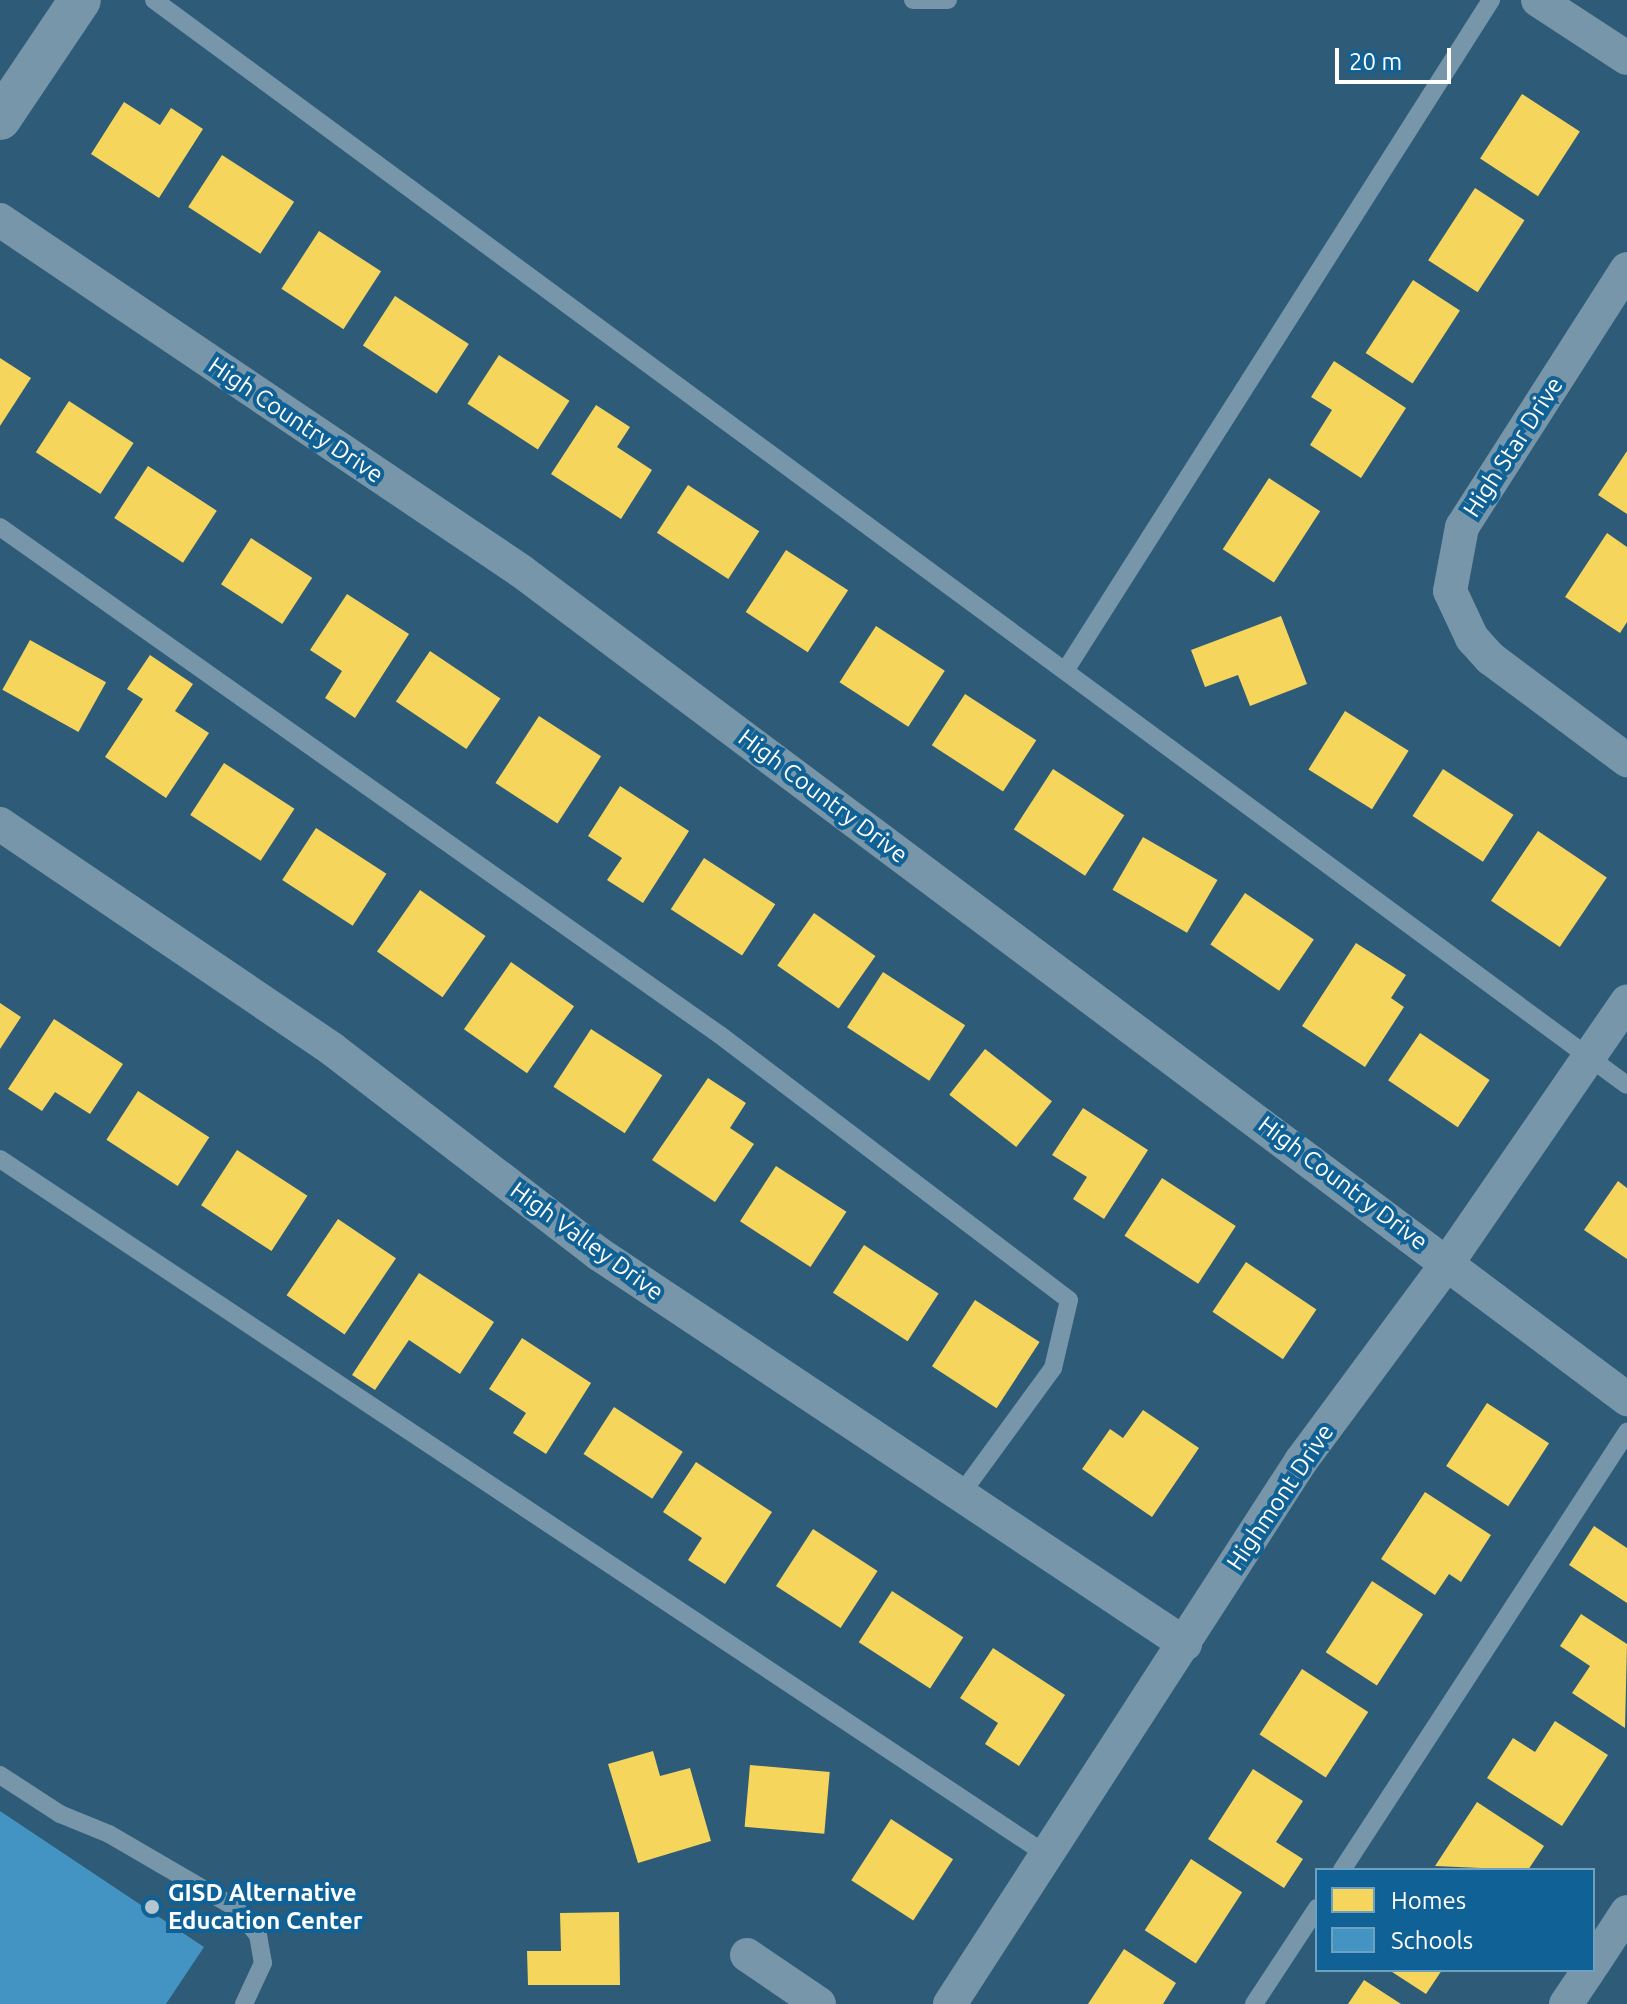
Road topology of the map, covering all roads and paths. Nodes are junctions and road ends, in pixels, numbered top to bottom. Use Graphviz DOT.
graph roads {
  1 [pos="80,0"];
  2 [pos="154,0"];
  3 [pos="913,0"];
  4 [pos="948,0"];
  5 [pos="1491,0"];
  6 [pos="1538,0"];
  7 [pos="1627,58"];
  8 [pos="0,119"];
  9 [pos="0,220"];
  10 [pos="1627,269"];
  11 [pos="0,527"];
  12 [pos="1065,671"];
  13 [pos="1626,757"];
  14 [pos="0,824"];
  15 [pos="1627,1002"];
  16 [pos="1591,1059"];
  17 [pos="1627,1085"];
  18 [pos="0,1159"];
  19 [pos="1448,1262"];
  20 [pos="1627,1399"];
  21 [pos="1627,1432"];
  22 [pos="961,1494"];
  23 [pos="1185,1644"];
  24 [pos="0,1775"];
  25 [pos="1047,1855"];
  26 [pos="1343,1868"];
  27 [pos="1315,1911"];
  28 [pos="1627,1912"];
  29 [pos="747,1955"];
  30 [pos="1595,1961"];
  31 [pos="1588,1972"];
  32 [pos="244,2004"];
  33 [pos="819,2004"];
  34 [pos="950,2004"];
  35 [pos="1254,2004"];
  36 [pos="1566,2004"];
  1 -- 8 [label="street"];
  2 -- 12 [label="lane"];
  3 -- 4 [label="lane"];
  5 -- 12 [label="lane"];
  6 -- 7 [label="street"];
  9 -- 19 [label="street, High Country Drive"];
  10 -- 13 [label="street, High Star Drive"];
  11 -- 22 [label="lane"];
  12 -- 16 [label="lane"];
  14 -- 22 [label="street, High Valley Drive"];
  15 -- 16 [label="street, Highmont Drive"];
  16 -- 17 [label="lane"];
  16 -- 19 [label="street, Highmont Drive"];
  18 -- 25 [label="lane"];
  19 -- 20 [label="street, High Country Drive"];
  19 -- 23 [label="street, Highmont Drive"];
  21 -- 26 [label="lane"];
  22 -- 23 [label="street, High Valley Drive"];
  23 -- 25 [label="street, Highmont Drive"];
  24 -- 32 [label="lane"];
  25 -- 34 [label="street, Highmont Drive"];
  27 -- 35 [label="lane"];
  28 -- 30 [label="street"];
  29 -- 33 [label="street"];
  31 -- 36 [label="street"];
}
